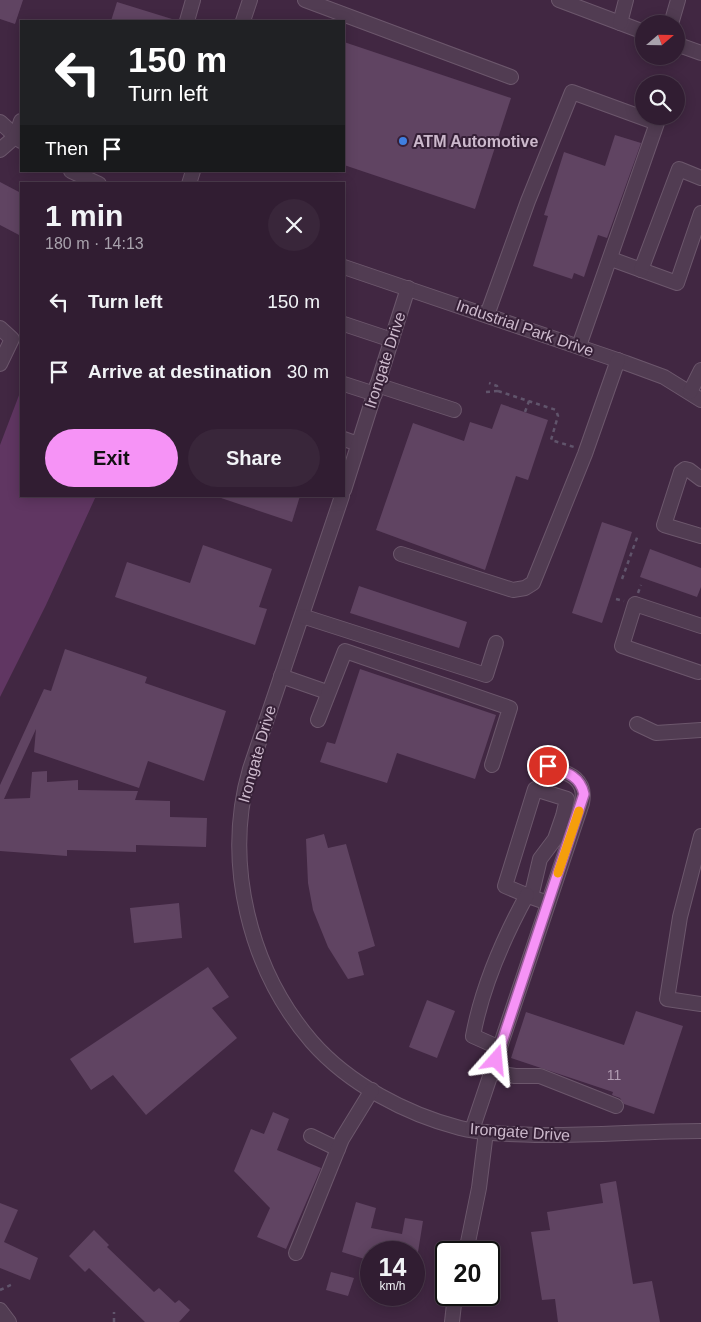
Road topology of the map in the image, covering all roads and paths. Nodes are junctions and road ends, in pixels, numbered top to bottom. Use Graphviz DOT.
graph roads {
  1 [pos="193,0"];
  2 [pos="250,0"];
  3 [pos="305,0"];
  4 [pos="559,0"];
  5 [pos="626,0"];
  6 [pos="678,0"];
  7 [pos="674,15"];
  8 [pos="187,20"];
  9 [pos="243,20"];
  10 [pos="620,23"];
  11 [pos="635,29"];
  12 [pos="685,47"];
  13 [pos="701,53"];
  14 [pos="511,77"];
  15 [pos="0,122"];
  16 [pos="19,139"];
  17 [pos="0,150"];
  18 [pos="72,172"];
  19 [pos="701,178"];
  20 [pos="95,182"];
  21 [pos="701,214"];
  22 [pos="611,258"];
  23 [pos="345,267"];
  24 [pos="640,270"];
  25 [pos="408,288"];
  26 [pos="488,315"];
  27 [pos="345,324"];
  28 [pos="0,328"];
  29 [pos="392,340"];
  30 [pos="579,346"];
  31 [pos="618,360"];
  32 [pos="0,364"];
  33 [pos="701,370"];
  34 [pos="489,383"];
  35 [pos="345,384"];
  36 [pos="376,390"];
  37 [pos="498,391"];
  38 [pos="486,392"];
  39 [pos="696,396"];
  40 [pos="529,401"];
  41 [pos="454,410"];
  42 [pos="525,412"];
  43 [pos="345,439"];
  44 [pos="358,444"];
  45 [pos="577,448"];
  46 [pos="701,479"];
  47 [pos="345,481"];
  48 [pos="342,497"];
  49 [pos="638,535"];
  50 [pos="701,536"];
  51 [pos="401,554"];
  52 [pos="622,578"];
  53 [pos="302,616"];
  54 [pos="701,626"];
  55 [pos="496,643"];
  56 [pos="700,669"];
  57 [pos="281,676"];
  58 [pos="327,692"];
  59 [pos="318,720"];
  60 [pos="637,724"];
  61 [pos="701,730"];
  62 [pos="492,765"];
  63 [pos="548,766"];
  64 [pos="701,836"];
  65 [pos="529,896"];
  66 [pos="548,904"];
  67 [pos="701,1004"];
  68 [pos="500,1048"];
  69 [pos="492,1072"];
  70 [pos="372,1090"];
  71 [pos="616,1106"];
  72 [pos="479,1131"];
  73 [pos="701,1131"];
  74 [pos="311,1136"];
  75 [pos="338,1149"];
  76 [pos="468,1241"];
  77 [pos="296,1253"];
  78 [pos="13,1284"];
  79 [pos="0,1290"];
  80 [pos="454,1306"];
  81 [pos="0,1310"];
  82 [pos="114,1312"];
  83 [pos="9,1322"];
  84 [pos="114,1322"];
  85 [pos="452,1322"];
  1 -- 8 [label="street"];
  2 -- 9 [label="street"];
  3 -- 14 [label="street"];
  4 -- 10 [label="street"];
  5 -- 10 [label="street"];
  6 -- 7 [label="street"];
  10 -- 11 [label="street"];
  12 -- 13 [label="street"];
  15 -- 16 [label="street"];
  16 -- 17 [label="street"];
  18 -- 20 [label="street"];
  19 -- 24 [label="street"];
  21 -- 24 [label="street"];
  22 -- 24 [label="street"];
  22 -- 26 [label="street"];
  22 -- 30 [label="street"];
  23 -- 25 [label="street, Industrial Park Drive"];
  25 -- 26 [label="street, Industrial Park Drive"];
  25 -- 29 [label="street, Irongate Drive"];
  26 -- 30 [label="street, Industrial Park Drive"];
  27 -- 29 [label="street"];
  28 -- 32 [label="street"];
  29 -- 36 [label="street, Irongate Drive"];
  30 -- 31 [label="street, Industrial Park Drive"];
  31 -- 39 [label="street, Industrial Park Drive"];
  31 -- 51 [label="street"];
  33 -- 39 [label="street"];
  34 -- 37 [label="path"];
  35 -- 36 [label="street"];
  36 -- 41 [label="street"];
  36 -- 44 [label="street, Irongate Drive"];
  37 -- 38 [label="path"];
  37 -- 40 [label="path"];
  40 -- 42 [label="path"];
  40 -- 45 [label="path"];
  43 -- 44 [label="street"];
  44 -- 47 [label="street, Irongate Drive"];
  46 -- 50 [label="street"];
  48 -- 53 [label="street, Irongate Drive"];
  49 -- 52 [label="path"];
  53 -- 55 [label="street"];
  53 -- 57 [label="street, Irongate Drive"];
  54 -- 56 [label="street"];
  57 -- 58 [label="street"];
  57 -- 70 [label="street, Irongate Drive"];
  58 -- 59 [label="street"];
  58 -- 62 [label="street"];
  60 -- 61 [label="street"];
  63 -- 66 [label="street"];
  64 -- 67 [label="street"];
  65 -- 65 [label="street"];
  65 -- 66 [label="street"];
  65 -- 68 [label="street"];
  66 -- 68 [label="street"];
  68 -- 69 [label="street"];
  69 -- 71 [label="street"];
  69 -- 72 [label="street"];
  70 -- 72 [label="street, Irongate Drive"];
  70 -- 75 [label="street"];
  72 -- 73 [label="street, Irongate Drive"];
  72 -- 76 [label="street"];
  74 -- 75 [label="street"];
  75 -- 77 [label="street"];
  78 -- 79 [label="path"];
  80 -- 85 [label="street"];
  81 -- 83 [label="street"];
  82 -- 84 [label="path"];
}
